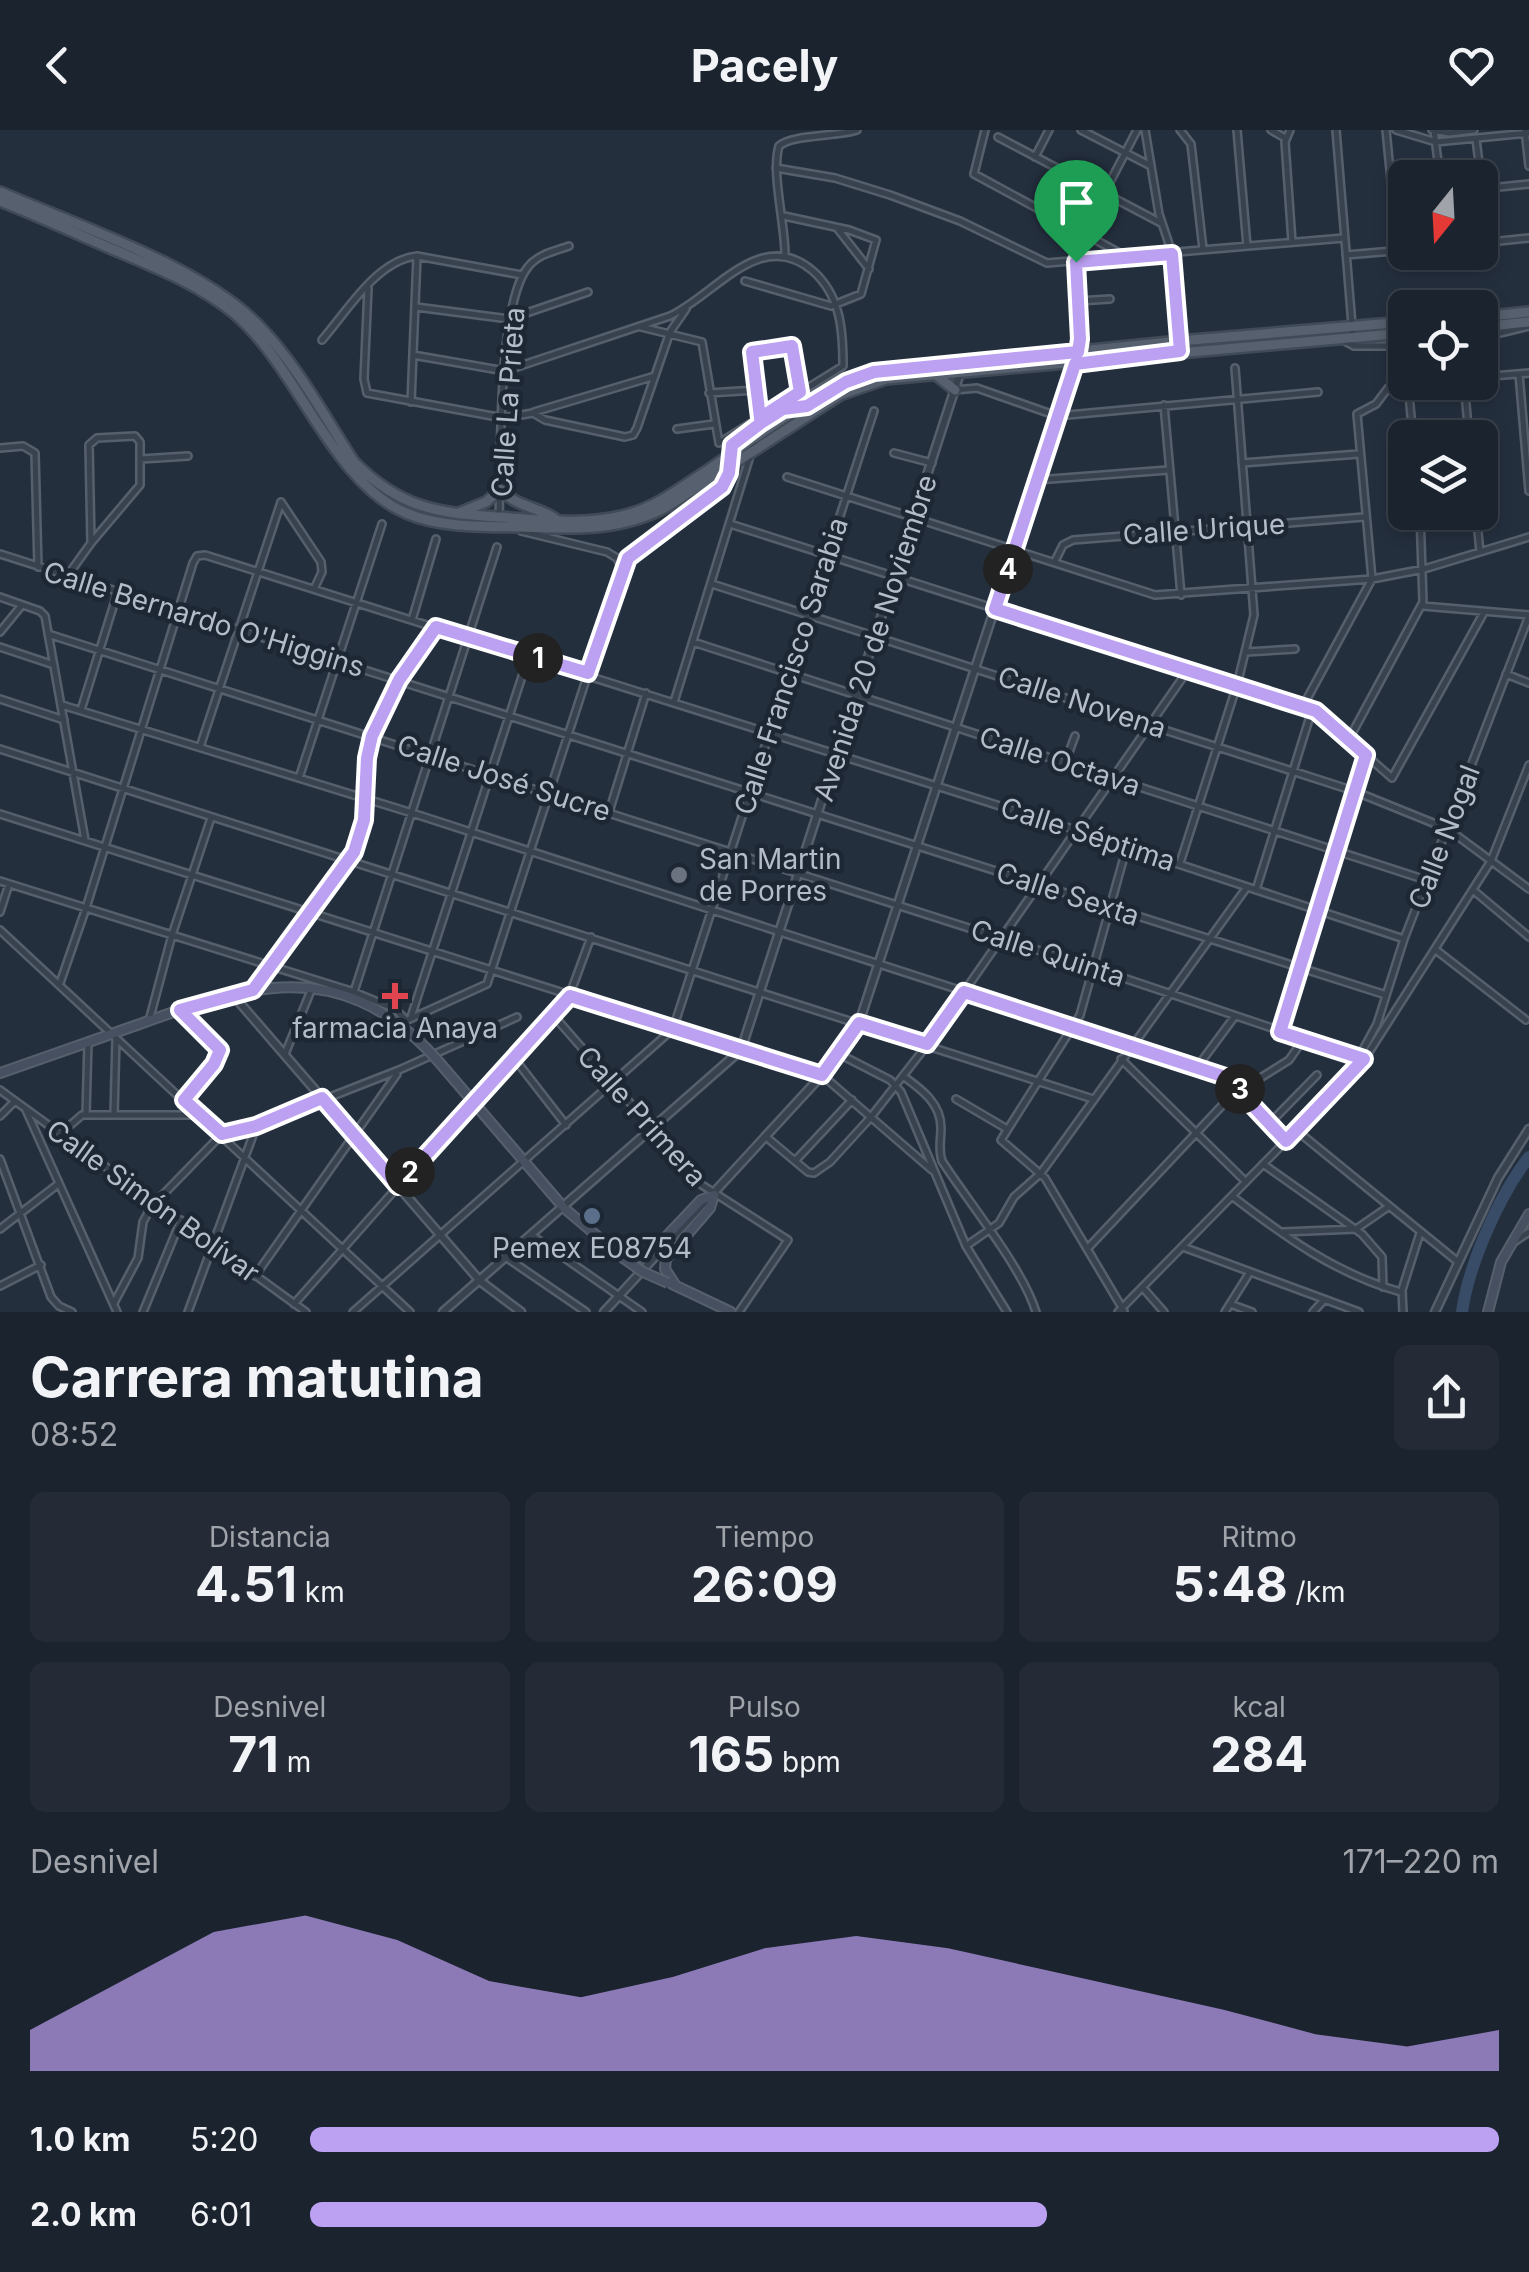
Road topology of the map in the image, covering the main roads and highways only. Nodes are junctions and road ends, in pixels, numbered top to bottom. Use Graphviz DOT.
graph roads {
  1 [pos="0,192"];
  2 [pos="3,203"];
  3 [pos="1529,312"];
  4 [pos="1498,315"];
  5 [pos="1529,324"];
  6 [pos="1388,326"];
  7 [pos="1498,326"];
  8 [pos="1388,333"];
  9 [pos="1348,334"];
  10 [pos="1180,346"];
  11 [pos="962,367"];
  12 [pos="934,374"];
  13 [pos="955,390"];
  14 [pos="730,461"];
  15 [pos="457,514"];
  16 [pos="499,522"];
  17 [pos="560,522"];
  18 [pos="0,1074"];
  19 [pos="1529,1214"];
  20 [pos="607,1246"];
  21 [pos="672,1284"];
  22 [pos="731,1312"];
  23 [pos="1488,1312"];
  1 -- 15 [label="main road"];
  2 -- 16 [label="main road"];
  3 -- 4 [label="main road"];
  5 -- 7 [label="main road"];
  6 -- 9 [label="main road"];
  8 -- 9 [label="main road"];
  9 -- 10 [label="main road"];
  9 -- 10 [label="main road"];
  10 -- 11 [label="main road"];
  10 -- 11 [label="main road"];
  11 -- 12 [label="main road"];
  11 -- 14 [label="main road"];
  12 -- 13 [label="main road"];
  12 -- 14 [label="main road"];
  14 -- 16 [label="main road"];
  14 -- 17 [label="main road"];
  15 -- 16 [label="main road"];
  15 -- 17 [label="main road"];
  16 -- 17 [label="main road"];
  18 -- 20 [label="main road, bridge"];
  19 -- 23 [label="main road"];
  20 -- 21 [label="main road, bridge"];
  20 -- 21 [label="main road"];
  21 -- 22 [label="main road"];
}
